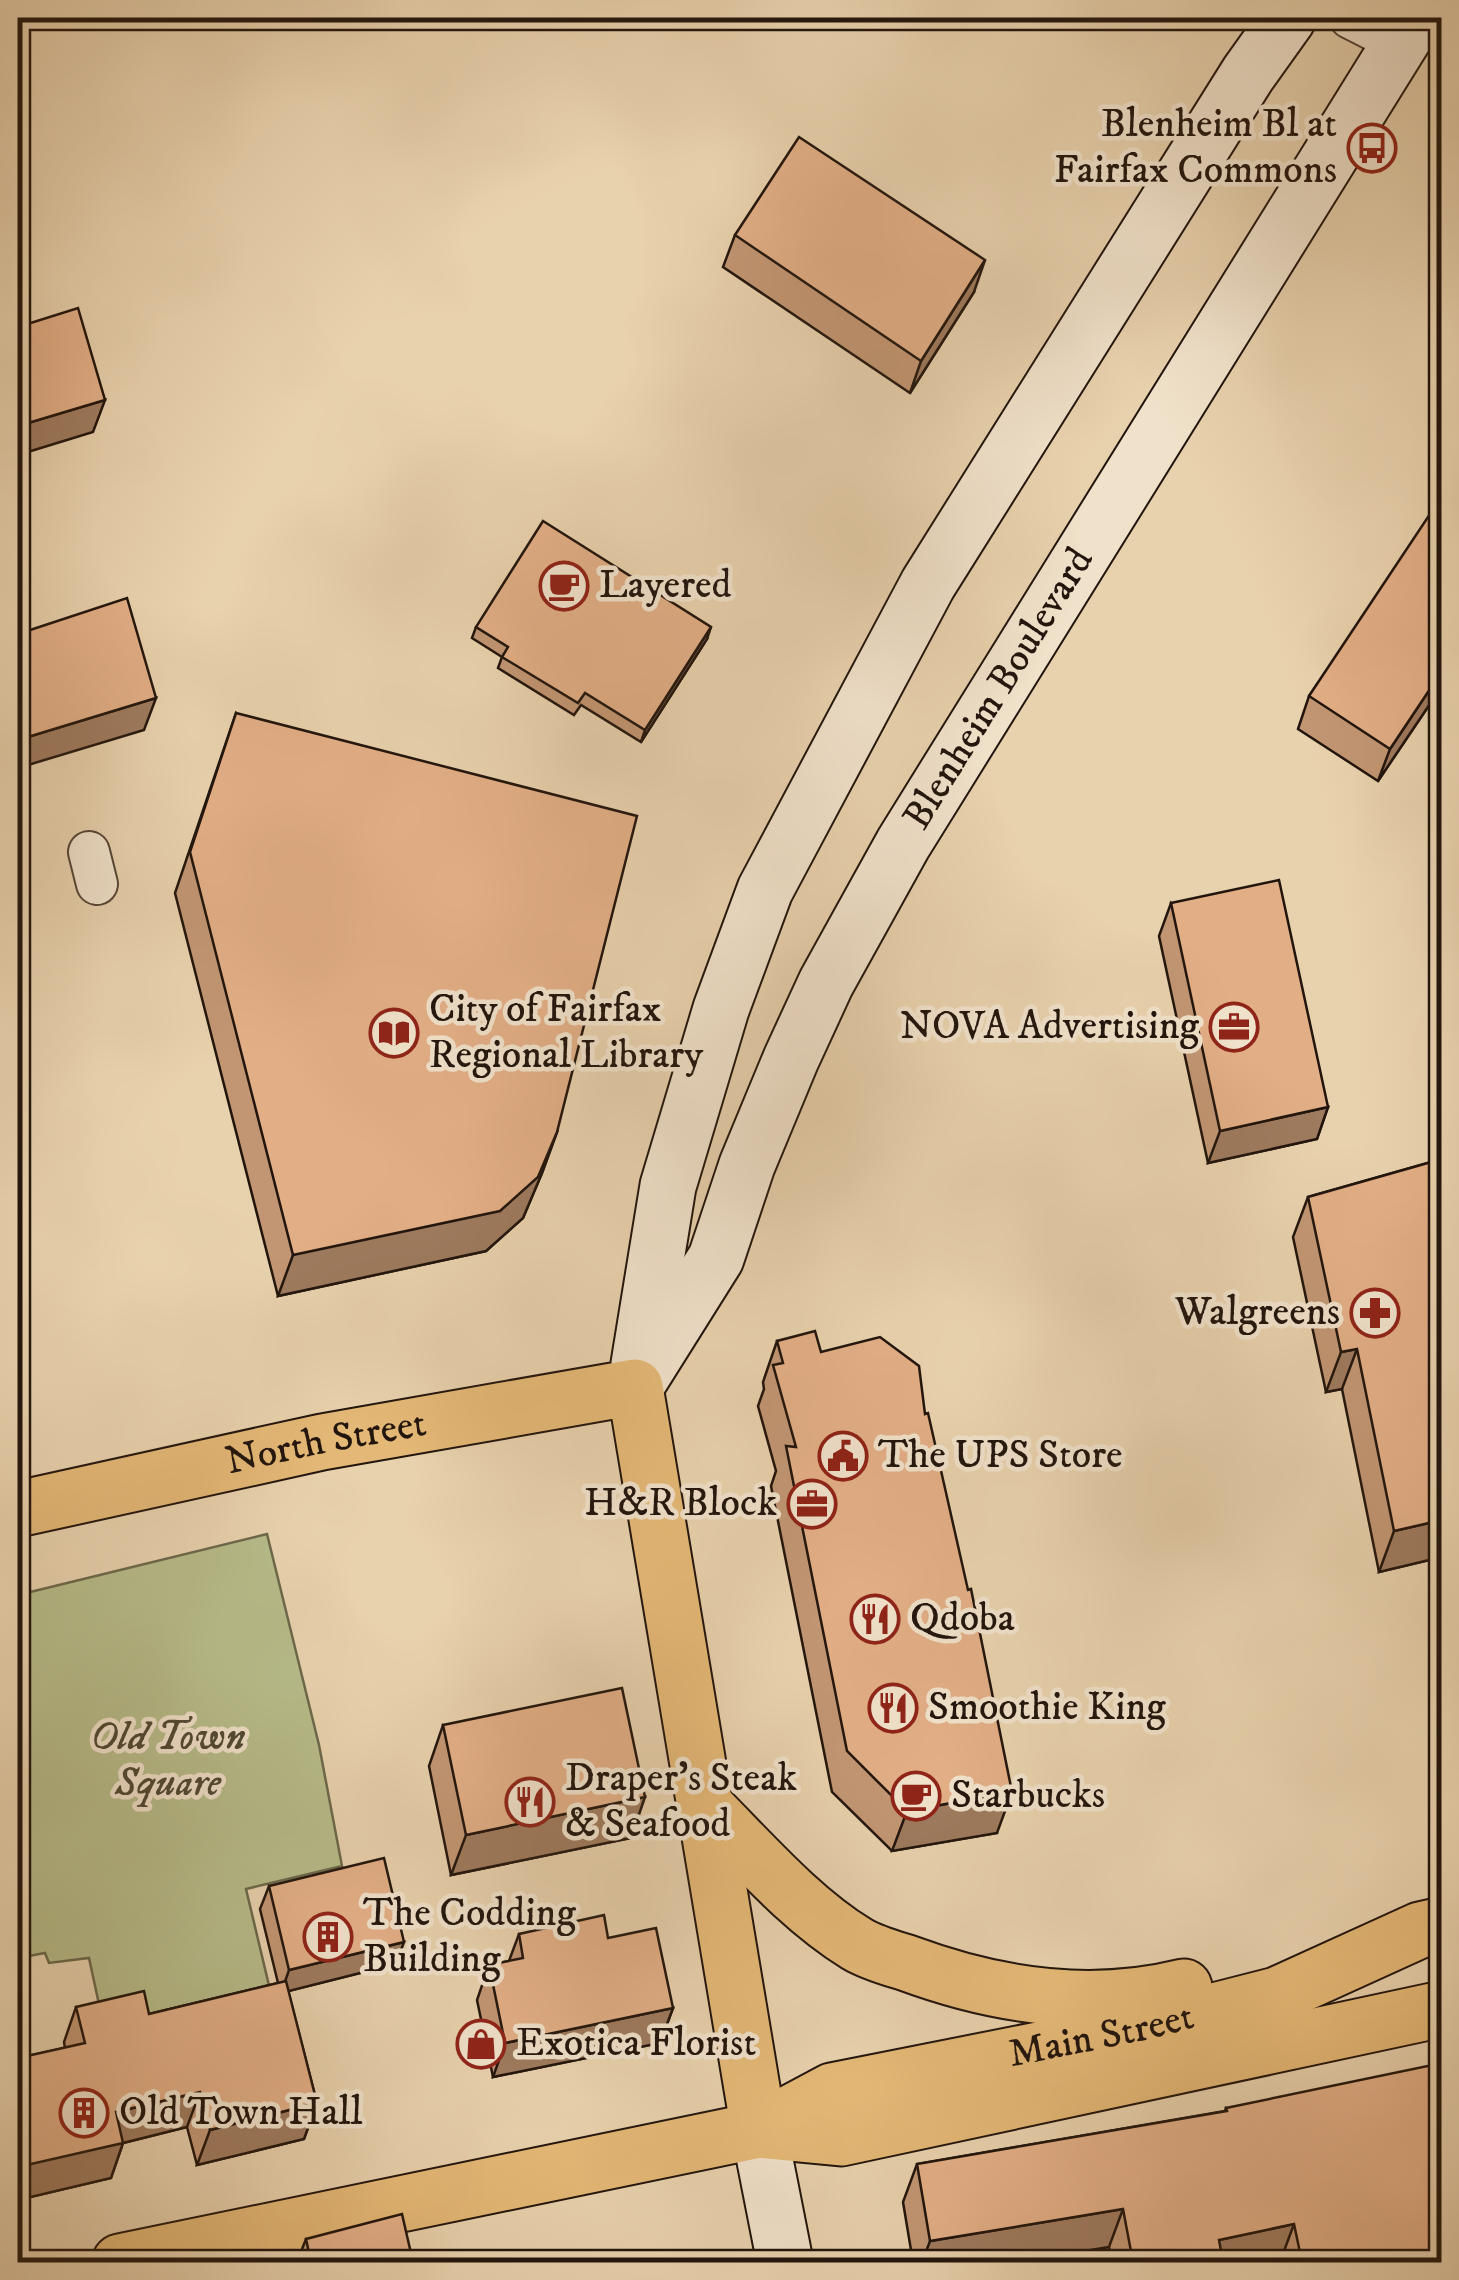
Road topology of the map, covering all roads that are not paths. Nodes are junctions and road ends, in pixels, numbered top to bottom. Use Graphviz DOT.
graph roads {
  1 [pos="1288,18"];
  2 [pos="1350,18"];
  3 [pos="1409,31"];
  4 [pos="636,1387"];
  5 [pos="18,1509"];
  6 [pos="705,1806"];
  7 [pos="1431,1928"];
  8 [pos="1442,2009"];
  9 [pos="759,2130"];
  10 [pos="120,2262"];
  11 [pos="786,2262"];
  1 -- 4 [label="main road"];
  2 -- 3 [label="street"];
  3 -- 4 [label="main road, Blenheim Boulevard"];
  4 -- 5 [label="main road, North Street"];
  4 -- 6 [label="main road"];
  6 -- 7 [label="main road"];
  6 -- 9 [label="main road"];
  7 -- 9 [label="main road, Main Street"];
  8 -- 9 [label="main road, Main Street"];
  9 -- 10 [label="main road, Main Street"];
  9 -- 11 [label="main road"];
}
